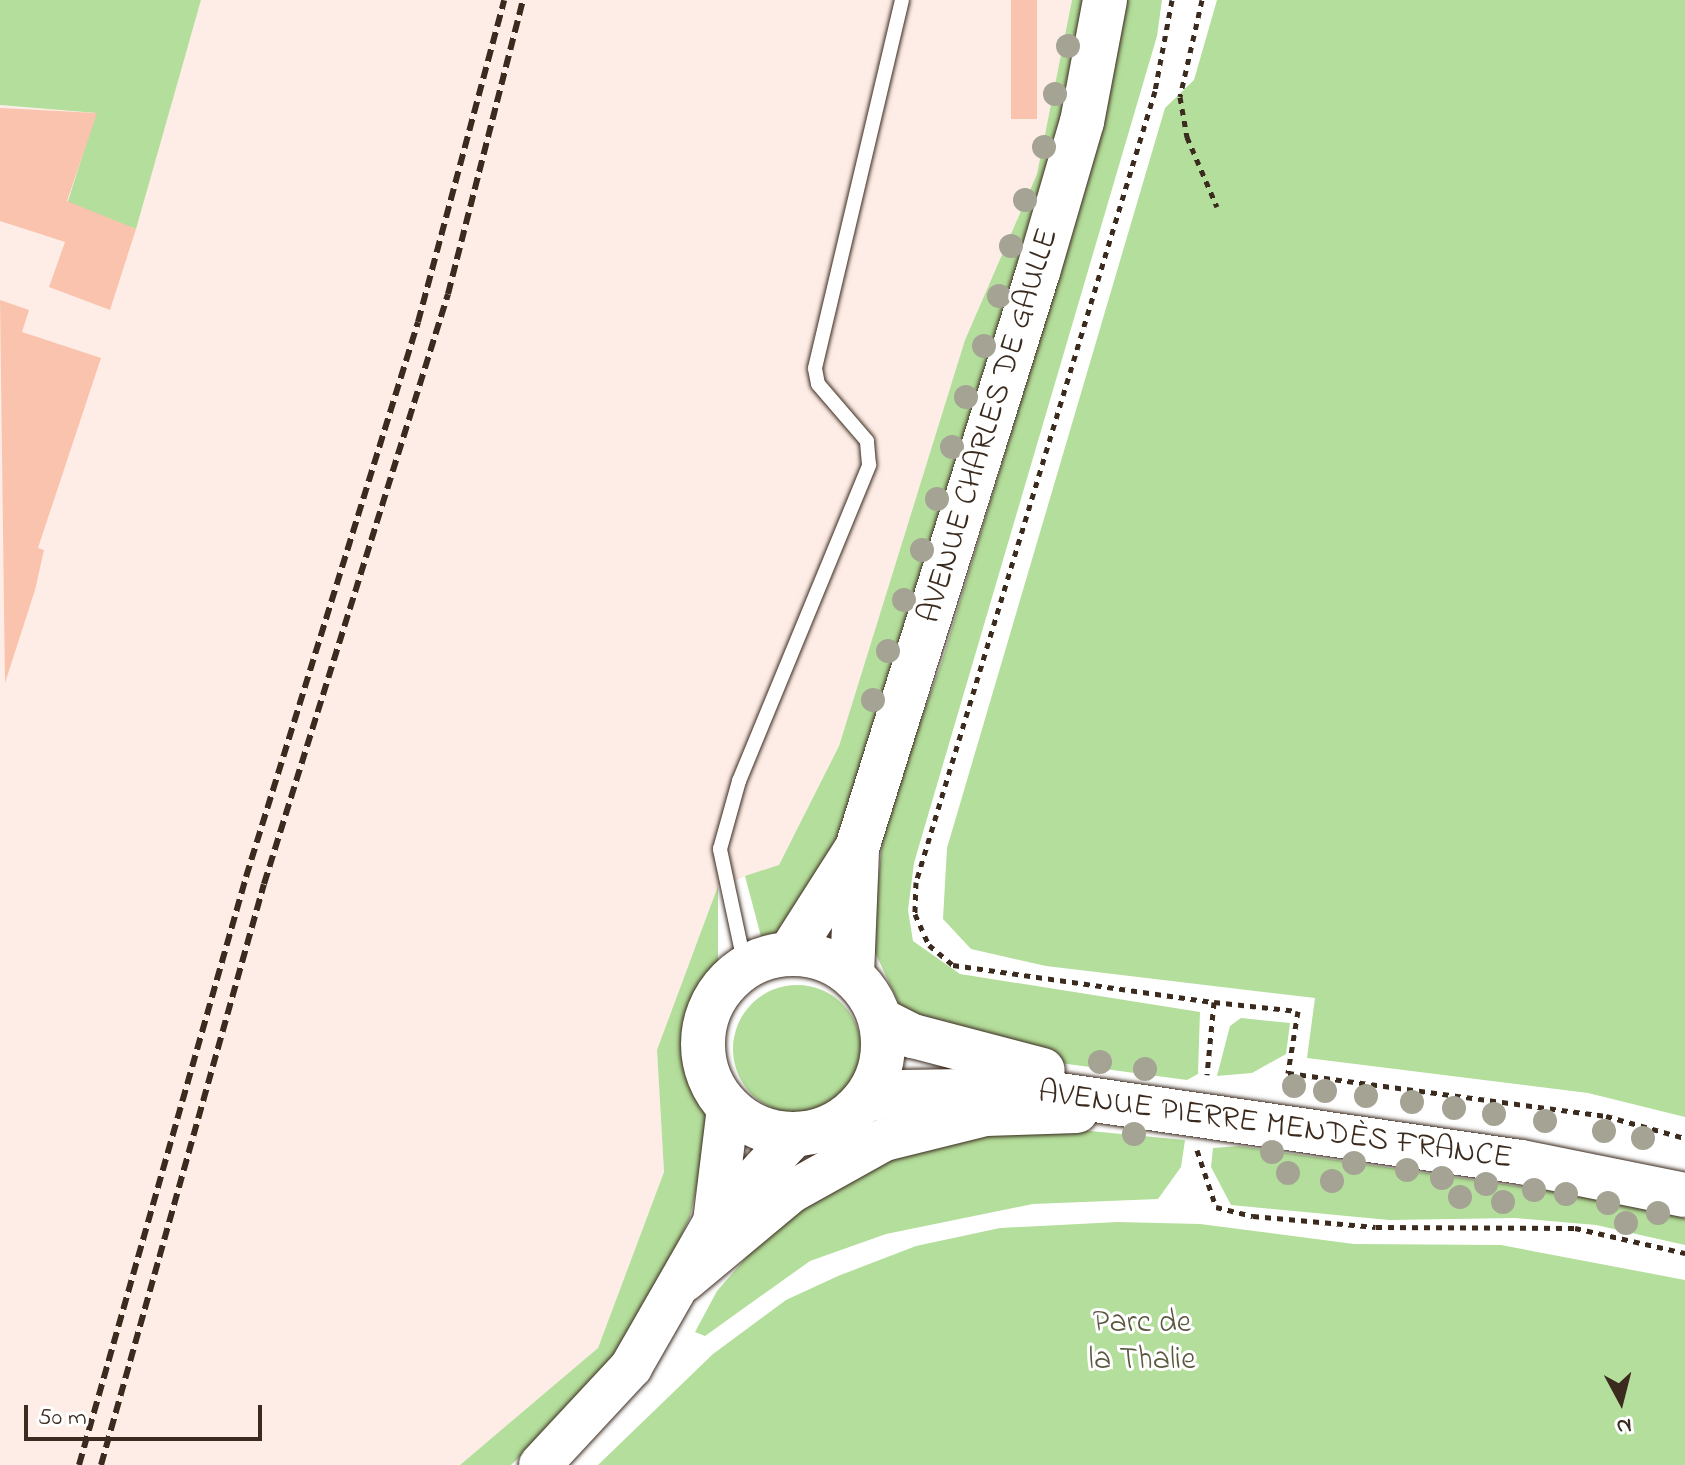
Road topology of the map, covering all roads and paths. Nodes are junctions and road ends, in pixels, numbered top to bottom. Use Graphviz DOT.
graph roads {
  1 [pos="902,0"];
  2 [pos="1105,0"];
  3 [pos="1172,0"];
  4 [pos="1202,0"];
  5 [pos="1217,207"];
  6 [pos="857,848"];
  7 [pos="790,953"];
  8 [pos="745,966"];
  9 [pos="852,975"];
  10 [pos="1214,1002"];
  11 [pos="881,1020"];
  12 [pos="1207,1075"];
  13 [pos="863,1101"];
  14 [pos="728,1108"];
  15 [pos="1247,1121"];
  16 [pos="796,1134"];
  17 [pos="1685,1138"];
  18 [pos="1196,1162"];
  19 [pos="1685,1170"];
  20 [pos="1685,1195"];
  21 [pos="714,1222"];
  22 [pos="1685,1253"];
  23 [pos="684,1281"];
  24 [pos="540,1465"];
  1 -- 8 [label="lane"];
  2 -- 6 [label="main road, AVENUE CHARLES DE GAULLE"];
  3 -- 10 [label="path"];
  4 -- 5 [label="path"];
  6 -- 7 [label="main road, AVENUE CHARLES DE GAULLE"];
  6 -- 9 [label="main road, AVENUE CHARLES DE GAULLE"];
  7 -- 8 [label="main road"];
  7 -- 9 [label="main road"];
  8 -- 14 [label="main road"];
  9 -- 11 [label="main road"];
  10 -- 12 [label="path"];
  10 -- 17 [label="path"];
  11 -- 13 [label="main road, AVENUE PIERRE MENDÈS FRANCE"];
  11 -- 19 [label="main road, AVENUE PIERRE MENDÈS FRANCE"];
  13 -- 15 [label="main road, AVENUE PIERRE MENDÈS FRANCE"];
  13 -- 16 [label="main road, AVENUE PIERRE MENDÈS FRANCE"];
  14 -- 16 [label="main road, AVENUE PIERRE MENDÈS FRANCE"];
  14 -- 21 [label="main road, AVENUE PIERRE MENDÈS FRANCE"];
  15 -- 20 [label="main road, AVENUE PIERRE MENDÈS FRANCE"];
  15 -- 23 [label="main road"];
  16 -- 21 [label="main road, AVENUE PIERRE MENDÈS FRANCE"];
  18 -- 22 [label="path"];
  21 -- 23 [label="main road, AVENUE PIERRE MENDÈS FRANCE"];
  23 -- 24 [label="main road, AVENUE PIERRE MENDÈS FRANCE"];
}
